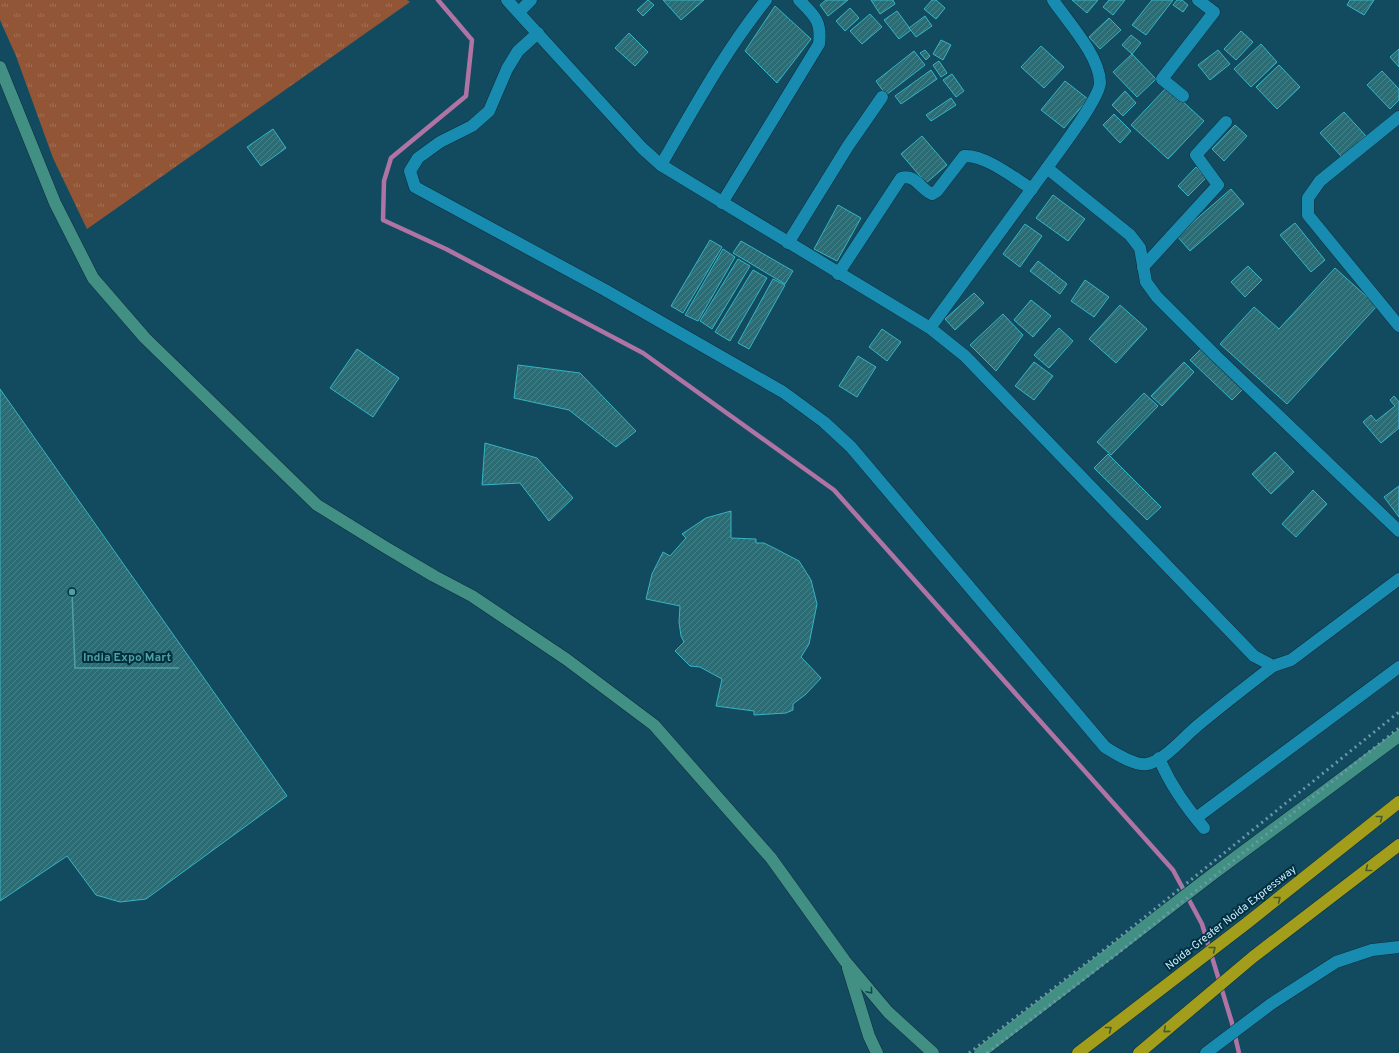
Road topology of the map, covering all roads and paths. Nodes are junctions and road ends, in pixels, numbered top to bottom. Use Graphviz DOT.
graph roads {
  1 [pos="507,0"];
  2 [pos="531,0"];
  3 [pos="766,0"];
  4 [pos="799,0"];
  5 [pos="1053,0"];
  6 [pos="1198,0"];
  7 [pos="518,12"];
  8 [pos="538,34"];
  9 [pos="0,67"];
  10 [pos="1183,96"];
  11 [pos="882,97"];
  12 [pos="1399,117"];
  13 [pos="1226,122"];
  14 [pos="661,165"];
  15 [pos="1047,168"];
  16 [pos="1032,189"];
  17 [pos="722,203"];
  18 [pos="788,243"];
  19 [pos="1143,267"];
  20 [pos="838,274"];
  21 [pos="1399,326"];
  22 [pos="930,328"];
  23 [pos="1399,531"];
  24 [pos="1399,579"];
  25 [pos="1272,666"];
  26 [pos="1399,667"];
  27 [pos="1399,736"];
  28 [pos="1159,758"];
  29 [pos="1399,802"];
  30 [pos="1196,818"];
  31 [pos="1204,828"];
  32 [pos="1399,845"];
  33 [pos="1399,947"];
  34 [pos="845,961"];
  35 [pos="877,1053"];
  36 [pos="933,1053"];
  37 [pos="980,1053"];
  38 [pos="1078,1053"];
  39 [pos="1139,1053"];
  40 [pos="1206,1053"];
  1 -- 7 [label="street"];
  2 -- 7 [label="street"];
  3 -- 14 [label="street"];
  4 -- 17 [label="street"];
  5 -- 15 [label="street"];
  6 -- 10 [label="street"];
  7 -- 8 [label="street"];
  8 -- 14 [label="street"];
  8 -- 28 [label="street"];
  9 -- 34 [label="street"];
  11 -- 18 [label="street"];
  12 -- 21 [label="street"];
  13 -- 19 [label="street"];
  14 -- 17 [label="street"];
  15 -- 16 [label="street"];
  15 -- 19 [label="street"];
  16 -- 20 [label="street"];
  16 -- 22 [label="street"];
  17 -- 18 [label="street"];
  18 -- 20 [label="street"];
  19 -- 23 [label="street"];
  20 -- 22 [label="street"];
  22 -- 25 [label="street"];
  24 -- 25 [label="street"];
  25 -- 28 [label="street"];
  26 -- 30 [label="street"];
  27 -- 37 [label="street"];
  28 -- 30 [label="street"];
  38 -- 29 [label="highway, Noida-Greater Noida Expressway, one-way"];
  30 -- 31 [label="street"];
  32 -- 39 [label="highway, one-way"];
  33 -- 40 [label="street"];
  34 -- 35 [label="street"];
  34 -- 36 [label="street, one-way"];
}
